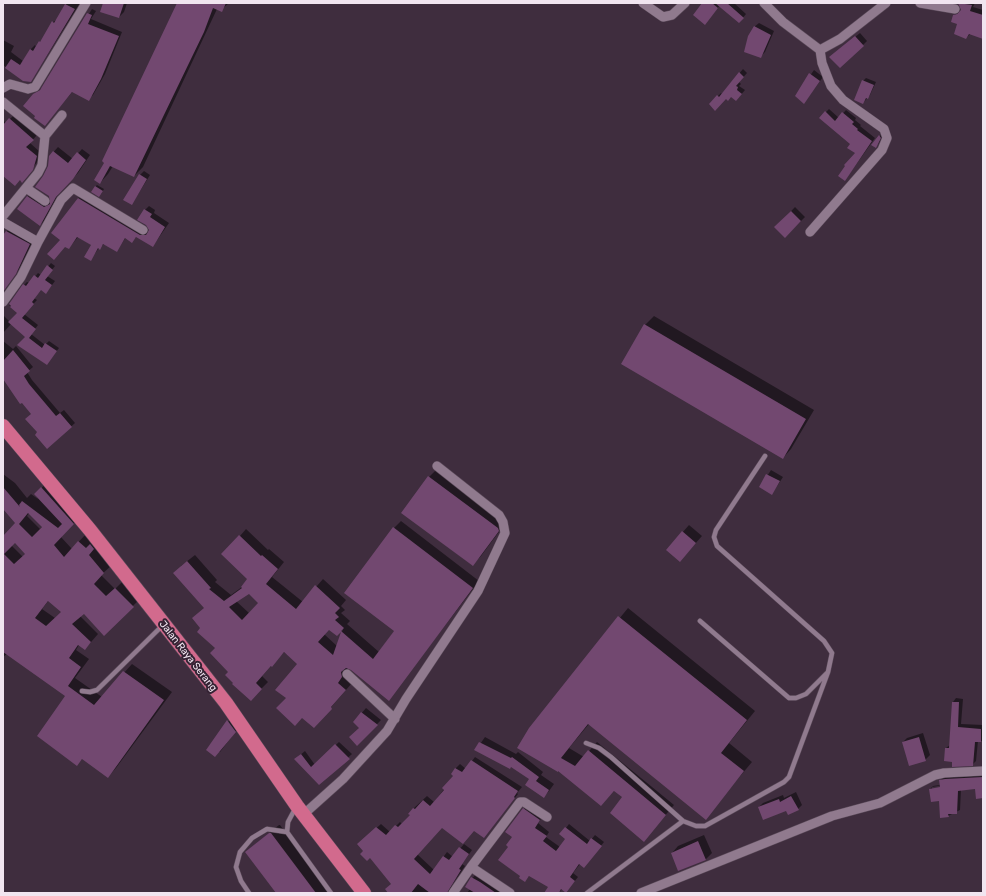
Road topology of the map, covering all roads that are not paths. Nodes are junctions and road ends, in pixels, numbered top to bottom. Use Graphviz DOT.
graph roads {
  1 [pos="86,3"];
  2 [pos="643,3"];
  3 [pos="685,3"];
  4 [pos="764,3"];
  5 [pos="886,3"];
  6 [pos="920,3"];
  7 [pos="955,9"];
  8 [pos="820,50"];
  9 [pos="3,88"];
  10 [pos="3,102"];
  11 [pos="62,115"];
  12 [pos="45,136"];
  13 [pos="26,188"];
  14 [pos="44,201"];
  15 [pos="3,216"];
  16 [pos="3,222"];
  17 [pos="143,230"];
  18 [pos="810,232"];
  19 [pos="38,242"];
  20 [pos="3,302"];
  21 [pos="4,430"];
  22 [pos="765,456"];
  23 [pos="436,466"];
  24 [pos="700,621"];
  25 [pos="164,624"];
  26 [pos="828,672"];
  27 [pos="346,674"];
  28 [pos="82,692"];
  29 [pos="395,719"];
  30 [pos="586,743"];
  31 [pos="983,771"];
  32 [pos="301,810"];
  33 [pos="547,817"];
  34 [pos="683,821"];
  35 [pos="287,832"];
  36 [pos="472,867"];
  37 [pos="249,893"];
  38 [pos="331,893"];
  39 [pos="364,893"];
  40 [pos="453,893"];
  41 [pos="510,893"];
  42 [pos="587,893"];
  43 [pos="642,893"];
  1 -- 9 [label="street"];
  2 -- 3 [label="street"];
  4 -- 8 [label="street"];
  5 -- 8 [label="street"];
  6 -- 7 [label="street"];
  8 -- 18 [label="street"];
  10 -- 12 [label="street"];
  11 -- 12 [label="street"];
  12 -- 13 [label="street"];
  13 -- 14 [label="street"];
  13 -- 15 [label="street"];
  16 -- 19 [label="street"];
  17 -- 19 [label="street"];
  19 -- 20 [label="street"];
  21 -- 25 [label="highway, Jalan Raya Serang"];
  22 -- 26 [label="lane"];
  23 -- 29 [label="street"];
  24 -- 26 [label="lane"];
  25 -- 28 [label="lane"];
  25 -- 32 [label="highway, Jalan Raya Serang"];
  26 -- 34 [label="lane"];
  27 -- 29 [label="street"];
  29 -- 32 [label="street"];
  30 -- 34 [label="lane"];
  31 -- 43 [label="street"];
  32 -- 35 [label="lane"];
  32 -- 39 [label="highway, Jalan Raya Serang"];
  33 -- 36 [label="street"];
  34 -- 42 [label="lane"];
  35 -- 37 [label="lane"];
  35 -- 38 [label="lane"];
  36 -- 40 [label="street"];
  36 -- 41 [label="street"];
}
